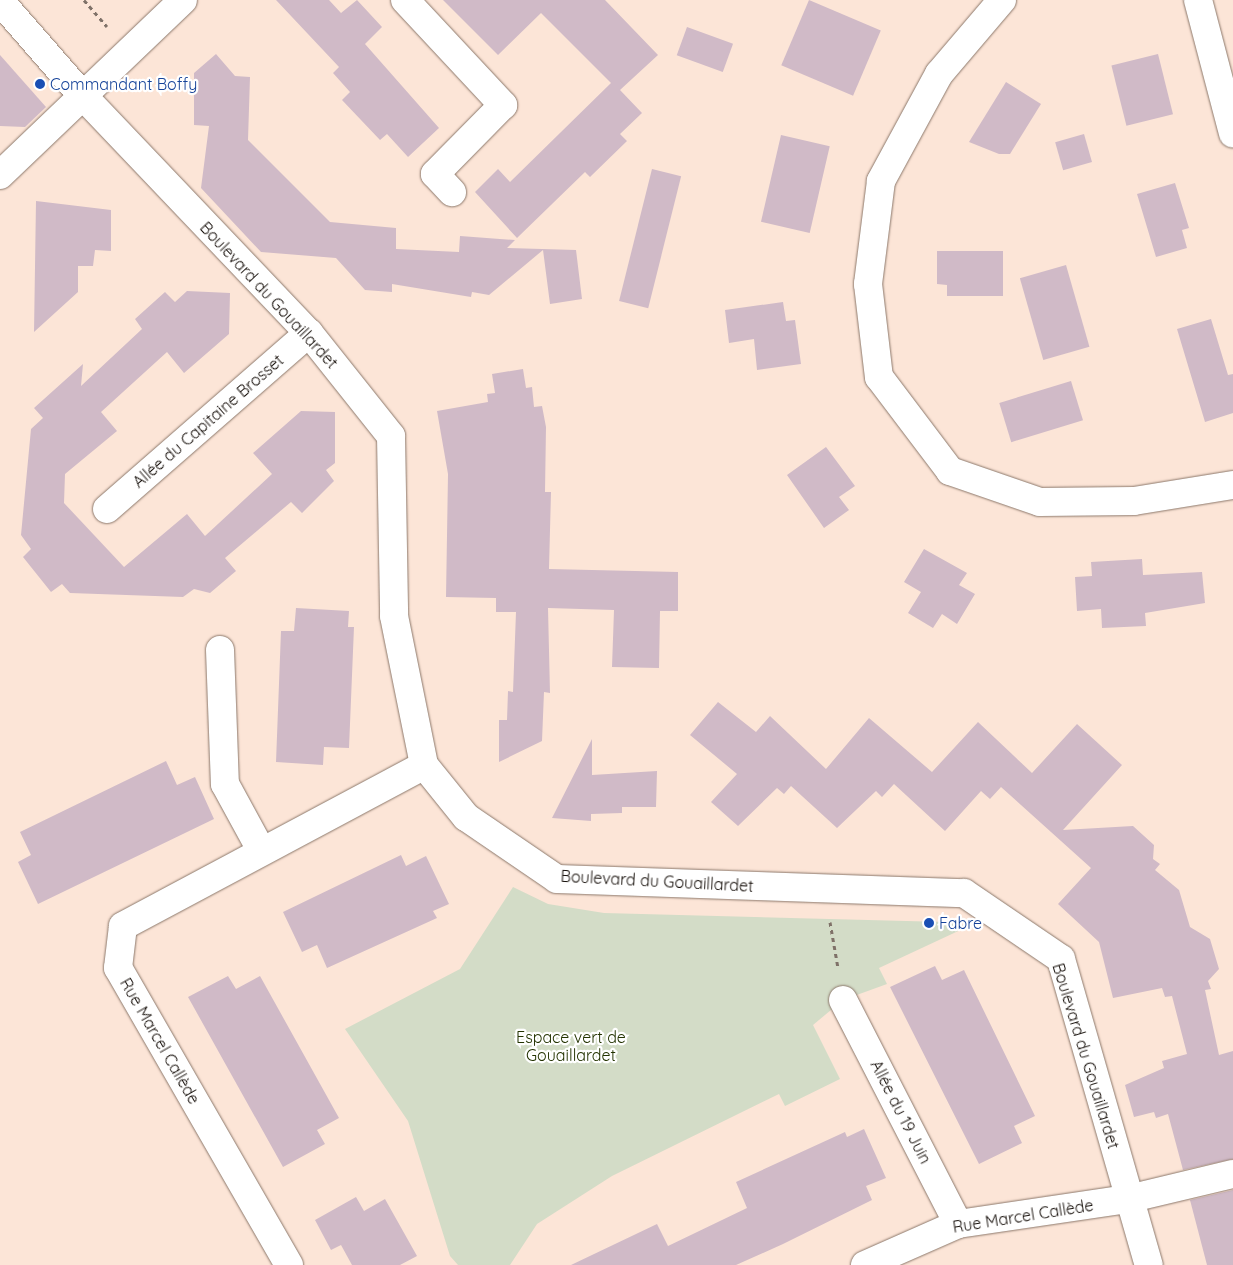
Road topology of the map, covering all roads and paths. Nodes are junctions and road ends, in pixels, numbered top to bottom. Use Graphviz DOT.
graph roads {
  1 [pos="183,0"];
  2 [pos="405,0"];
  3 [pos="1002,0"];
  4 [pos="1198,0"];
  5 [pos="0,1"];
  6 [pos="83,96"];
  7 [pos="1233,133"];
  8 [pos="0,175"];
  9 [pos="452,192"];
  10 [pos="309,333"];
  11 [pos="1233,485"];
  12 [pos="107,509"];
  13 [pos="220,650"];
  14 [pos="424,765"];
  15 [pos="261,850"];
  16 [pos="824,888"];
  17 [pos="843,1000"];
  18 [pos="1233,1174"];
  19 [pos="1128,1199"];
  20 [pos="958,1224"];
  21 [pos="906,1256"];
  22 [pos="289,1265"];
  23 [pos="865,1265"];
  24 [pos="1149,1265"];
  1 -- 6 [label="street"];
  2 -- 9 [label="street"];
  3 -- 11 [label="street"];
  4 -- 7 [label="street"];
  5 -- 6 [label="street, Boulevard du Gouaillardet"];
  6 -- 8 [label="street"];
  6 -- 10 [label="street, Boulevard du Gouaillardet"];
  10 -- 12 [label="street, Allée du Capitaine Brosset"];
  10 -- 14 [label="street, Boulevard du Gouaillardet"];
  13 -- 15 [label="street"];
  14 -- 15 [label="street, Rue Marcel Callède"];
  14 -- 16 [label="street, Boulevard du Gouaillardet"];
  15 -- 22 [label="street, Rue Marcel Callède"];
  16 -- 17 [label="path"];
  16 -- 19 [label="street, Boulevard du Gouaillardet"];
  17 -- 20 [label="street, Allée du 19 Juin"];
  18 -- 19 [label="street, Rue Marcel Callède"];
  19 -- 20 [label="street, Rue Marcel Callède"];
  19 -- 24 [label="street, Boulevard du Gouaillardet"];
  20 -- 21 [label="street, Rue Marcel Callède"];
  21 -- 23 [label="street, Rue Marcel Callède"];
}
